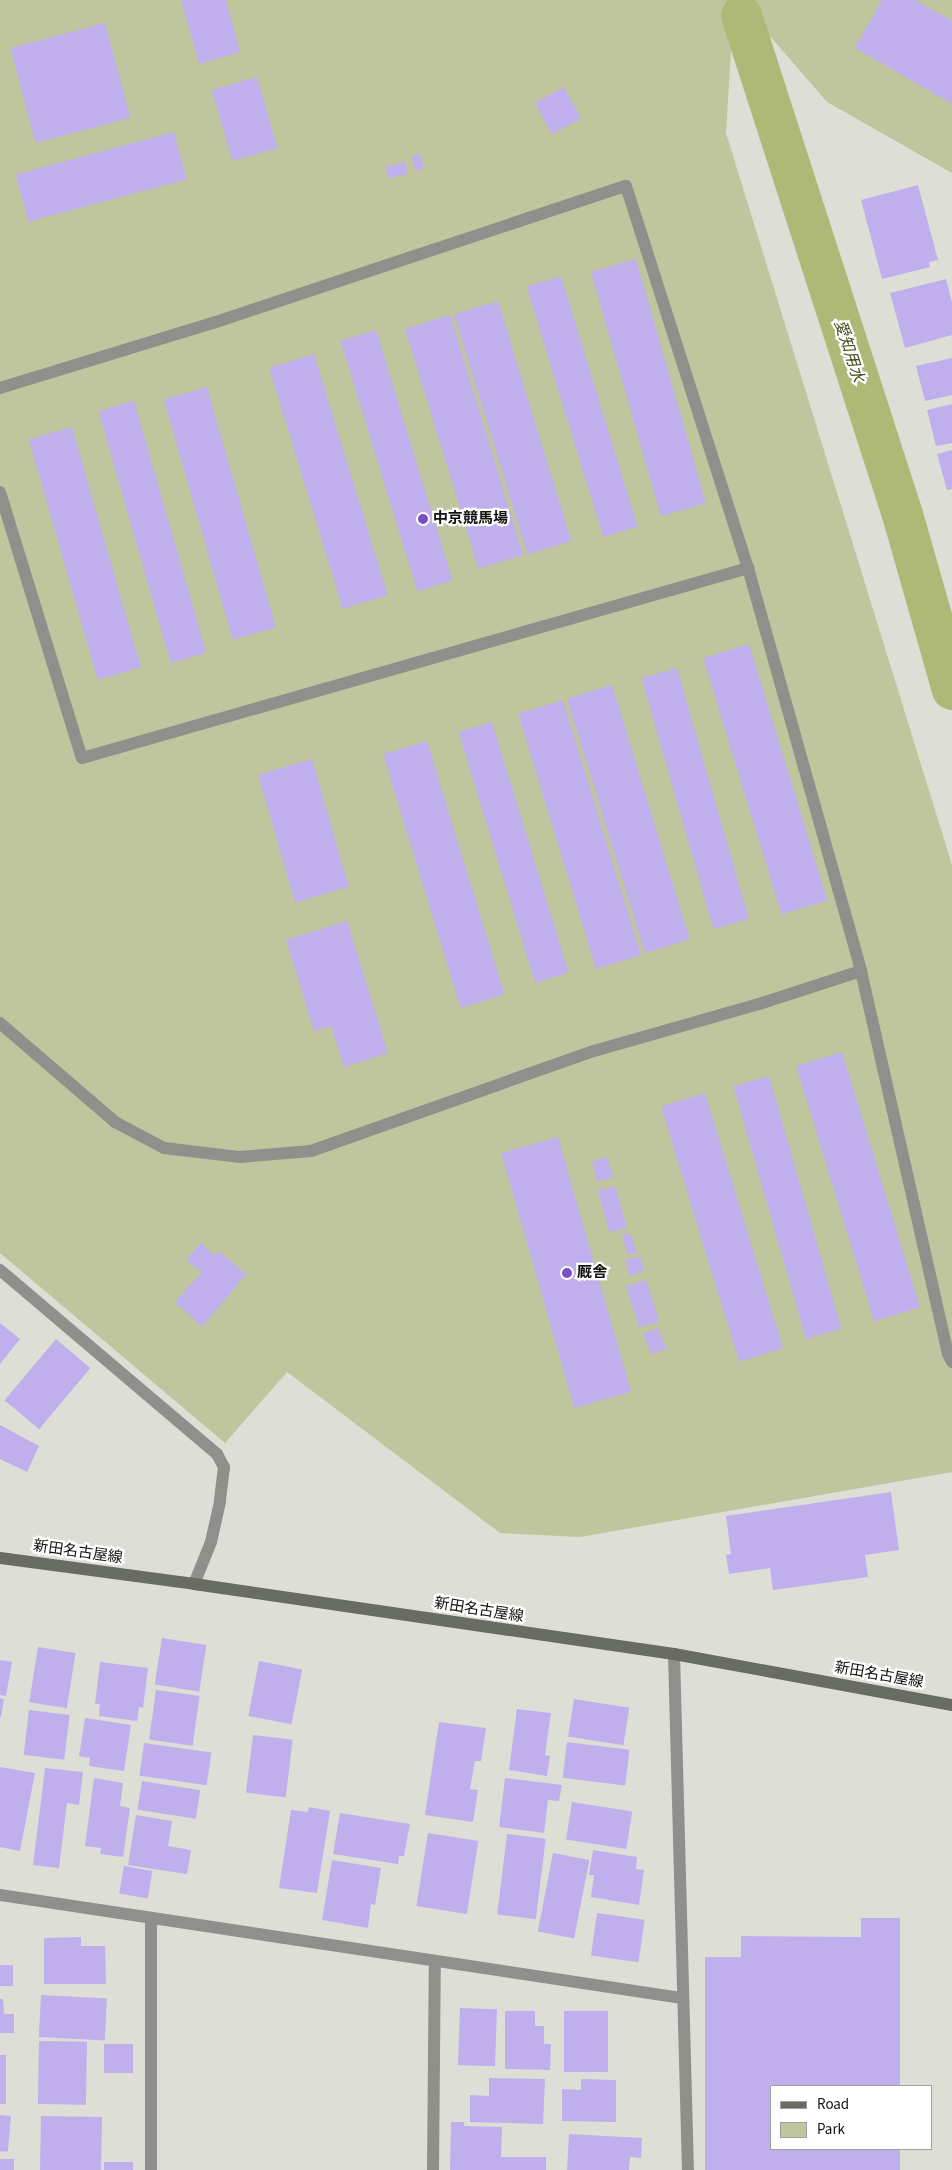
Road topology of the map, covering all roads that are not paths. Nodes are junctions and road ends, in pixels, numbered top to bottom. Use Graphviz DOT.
graph roads {
  1 [pos="0,388"];
  2 [pos="0,492"];
  3 [pos="748,568"];
  4 [pos="862,972"];
  5 [pos="0,1023"];
  6 [pos="0,1270"];
  7 [pos="952,1362"];
  8 [pos="0,1558"];
  9 [pos="194,1584"];
  10 [pos="674,1654"];
  11 [pos="952,1705"];
  12 [pos="0,1895"];
  13 [pos="151,1918"];
  14 [pos="435,1961"];
  15 [pos="682,1998"];
  16 [pos="151,2170"];
  17 [pos="433,2170"];
  18 [pos="688,2170"];
  1 -- 3 [label="street"];
  2 -- 3 [label="street"];
  3 -- 4 [label="street"];
  4 -- 5 [label="street"];
  4 -- 7 [label="street"];
  6 -- 9 [label="street"];
  8 -- 9 [label="main road, 新田名古屋線"];
  9 -- 10 [label="main road, 新田名古屋線"];
  10 -- 11 [label="main road, 新田名古屋線"];
  10 -- 15 [label="street"];
  12 -- 13 [label="street"];
  13 -- 14 [label="street"];
  13 -- 16 [label="street"];
  14 -- 15 [label="street"];
  14 -- 17 [label="street"];
  15 -- 18 [label="street"];
}
